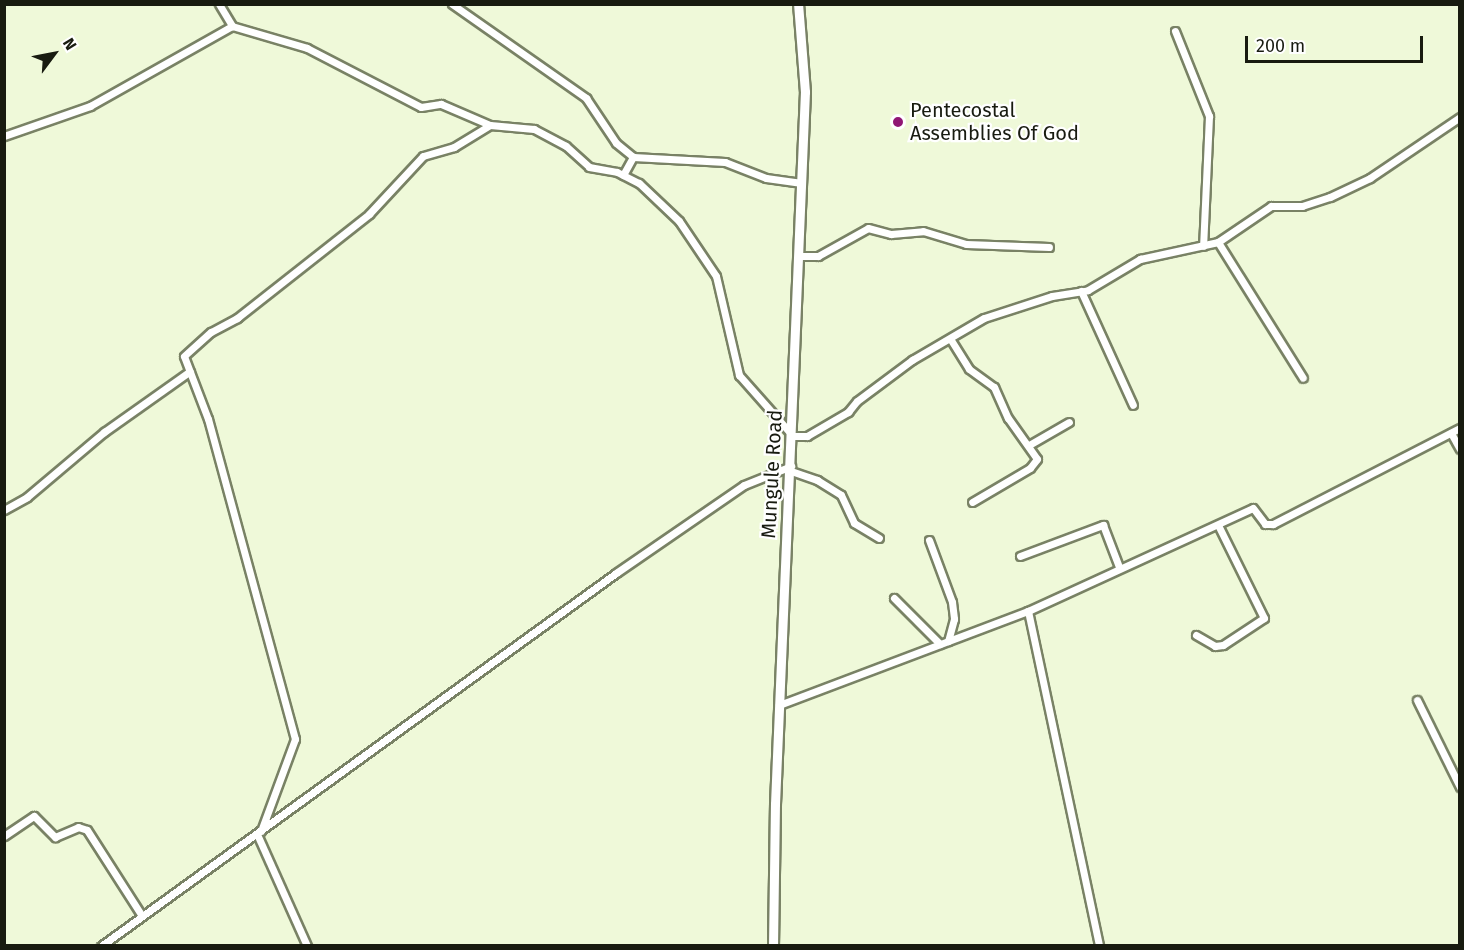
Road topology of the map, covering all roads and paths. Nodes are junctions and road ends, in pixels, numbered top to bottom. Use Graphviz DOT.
graph roads {
  1 [pos="219,4"];
  2 [pos="452,4"];
  3 [pos="798,4"];
  4 [pos="232,26"];
  5 [pos="1175,31"];
  6 [pos="1460,117"];
  7 [pos="490,124"];
  8 [pos="4,136"];
  9 [pos="633,158"];
  10 [pos="623,175"];
  11 [pos="801,183"];
  12 [pos="1218,242"];
  13 [pos="1203,246"];
  14 [pos="1049,247"];
  15 [pos="799,256"];
  16 [pos="1081,291"];
  17 [pos="951,340"];
  18 [pos="190,371"];
  19 [pos="1303,378"];
  20 [pos="1133,405"];
  21 [pos="1069,422"];
  22 [pos="1460,428"];
  23 [pos="1451,433"];
  24 [pos="793,436"];
  25 [pos="1029,445"];
  26 [pos="1460,449"];
  27 [pos="791,468"];
  28 [pos="972,502"];
  29 [pos="4,510"];
  30 [pos="1218,525"];
  31 [pos="879,538"];
  32 [pos="929,540"];
  33 [pos="1020,556"];
  34 [pos="1119,567"];
  35 [pos="894,598"];
  36 [pos="1028,611"];
  37 [pos="1196,634"];
  38 [pos="944,643"];
  39 [pos="1417,700"];
  40 [pos="780,705"];
  41 [pos="1460,787"];
  42 [pos="259,832"];
  43 [pos="4,836"];
  44 [pos="142,916"];
  45 [pos="101,945"];
  46 [pos="307,945"];
  47 [pos="773,945"];
  48 [pos="1099,945"];
  1 -- 4 [label="street"];
  2 -- 9 [label="street"];
  3 -- 11 [label="street, Mungule Road"];
  4 -- 7 [label="street"];
  4 -- 8 [label="street"];
  5 -- 13 [label="street"];
  6 -- 12 [label="street"];
  7 -- 10 [label="street"];
  7 -- 18 [label="street"];
  9 -- 10 [label="street"];
  9 -- 11 [label="street"];
  10 -- 24 [label="street"];
  11 -- 15 [label="street, Mungule Road"];
  12 -- 13 [label="street"];
  12 -- 19 [label="street"];
  13 -- 16 [label="street"];
  14 -- 15 [label="street"];
  15 -- 24 [label="street, Mungule Road"];
  16 -- 17 [label="street"];
  16 -- 20 [label="street"];
  17 -- 24 [label="street"];
  17 -- 25 [label="street"];
  18 -- 29 [label="street"];
  18 -- 42 [label="street"];
  21 -- 25 [label="street"];
  22 -- 23 [label="street"];
  23 -- 26 [label="street"];
  23 -- 30 [label="street"];
  24 -- 27 [label="street, Mungule Road"];
  25 -- 28 [label="street"];
  27 -- 31 [label="street"];
  27 -- 40 [label="street, Mungule Road"];
  27 -- 42 [label="street"];
  30 -- 34 [label="street"];
  30 -- 37 [label="street"];
  32 -- 38 [label="street"];
  33 -- 34 [label="street"];
  34 -- 36 [label="street"];
  35 -- 38 [label="street"];
  36 -- 38 [label="street"];
  36 -- 48 [label="street"];
  38 -- 40 [label="street"];
  39 -- 41 [label="street"];
  40 -- 47 [label="street, Mungule Road"];
  42 -- 44 [label="street"];
  42 -- 46 [label="street"];
  43 -- 44 [label="street"];
  44 -- 45 [label="street"];
}
